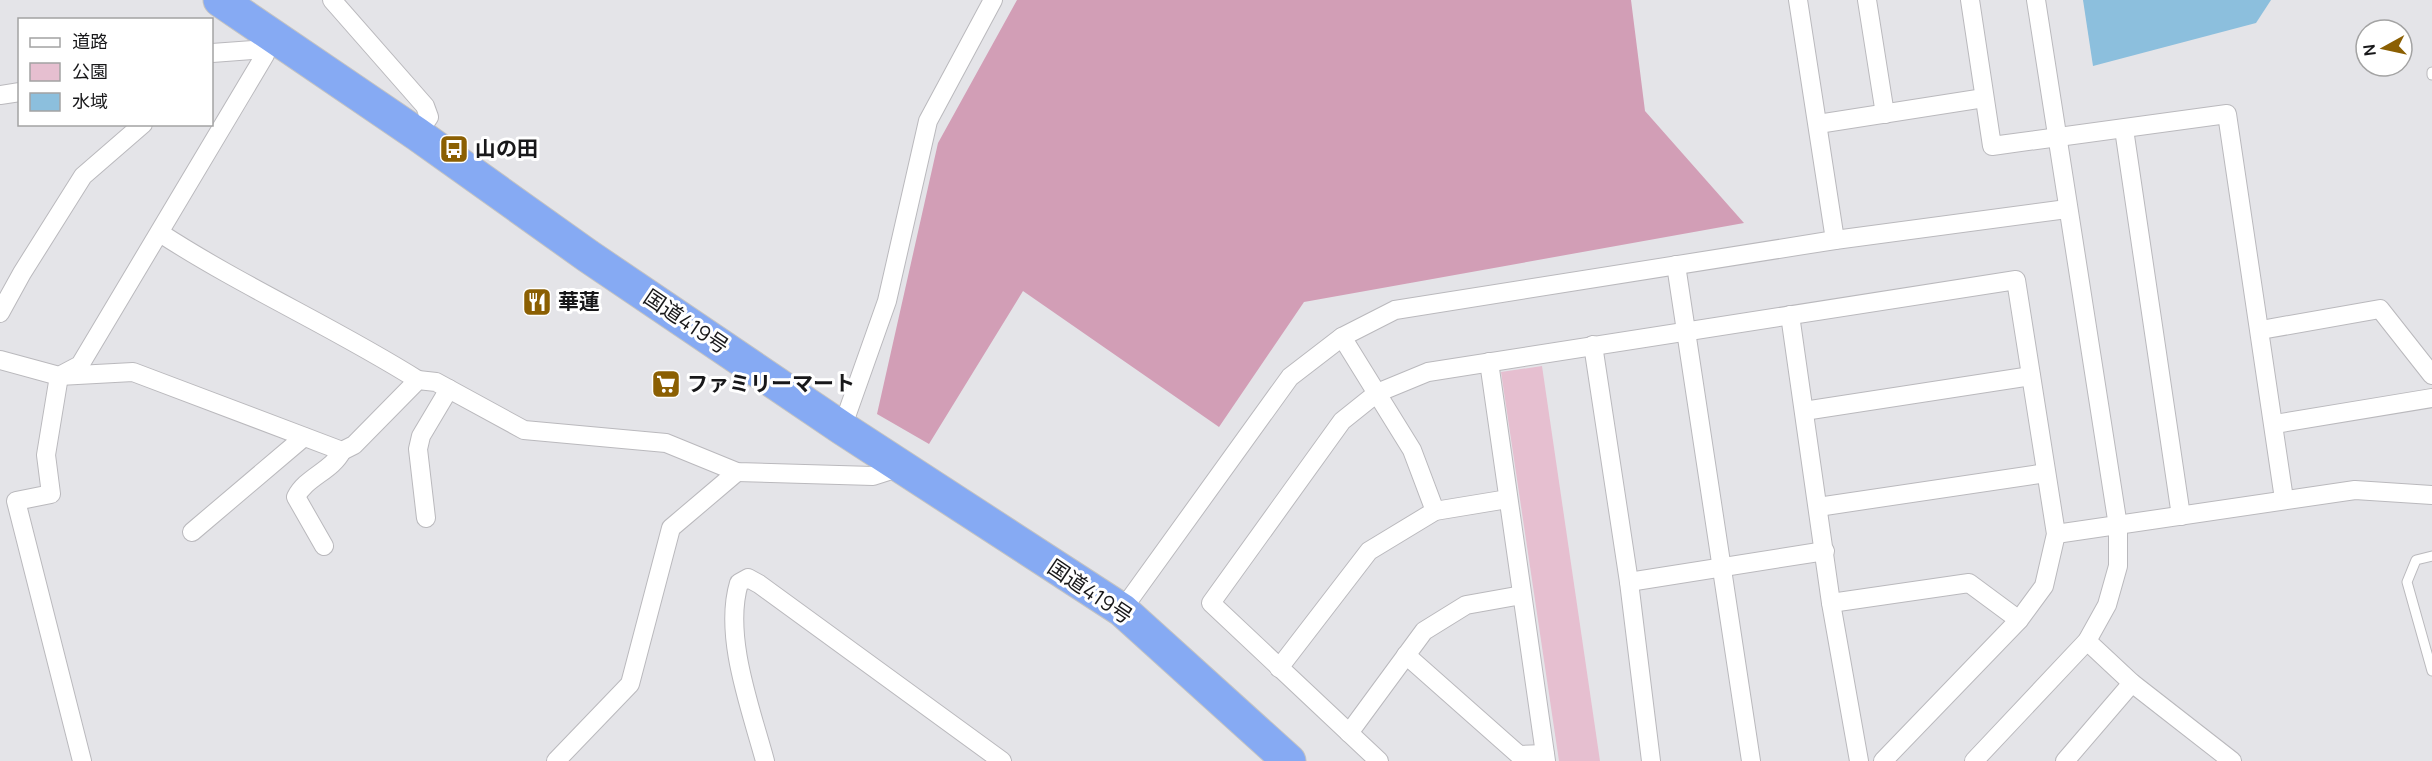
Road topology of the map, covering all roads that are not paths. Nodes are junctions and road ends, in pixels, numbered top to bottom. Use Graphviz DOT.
graph roads {
  1 [pos="220,0"];
  2 [pos="332,0"];
  3 [pos="993,0"];
  4 [pos="1798,0"];
  5 [pos="1867,0"];
  6 [pos="1970,0"];
  7 [pos="2036,0"];
  8 [pos="271,44"];
  9 [pos="213,53"];
  10 [pos="18,92"];
  11 [pos="0,94"];
  12 [pos="1984,98"];
  13 [pos="1885,114"];
  14 [pos="1818,124"];
  15 [pos="141,126"];
  16 [pos="2124,129"];
  17 [pos="417,134"];
  18 [pos="2056,138"];
  19 [pos="2067,208"];
  20 [pos="160,233"];
  21 [pos="1835,240"];
  22 [pos="1676,265"];
  23 [pos="0,313"];
  24 [pos="1790,315"];
  25 [pos="2261,330"];
  26 [pos="1688,332"];
  27 [pos="1342,337"];
  28 [pos="1593,345"];
  29 [pos="0,360"];
  30 [pos="1489,362"];
  31 [pos="2432,375"];
  32 [pos="59,376"];
  33 [pos="2031,376"];
  34 [pos="418,380"];
  35 [pos="449,389"];
  36 [pos="1377,393"];
  37 [pos="2432,398"];
  38 [pos="1804,411"];
  39 [pos="2275,424"];
  40 [pos="842,428"];
  41 [pos="304,437"];
  42 [pos="342,451"];
  43 [pos="901,467"];
  44 [pos="737,472"];
  45 [pos="2046,474"];
  46 [pos="2432,495"];
  47 [pos="1508,499"];
  48 [pos="2284,499"];
  49 [pos="1818,507"];
  50 [pos="1435,511"];
  51 [pos="2181,516"];
  52 [pos="426,518"];
  53 [pos="2118,526"];
  54 [pos="192,532"];
  55 [pos="2056,534"];
  56 [pos="324,546"];
  57 [pos="1825,551"];
  58 [pos="2432,556"];
  59 [pos="1721,567"];
  60 [pos="1629,582"];
  61 [pos="1522,595"];
  62 [pos="1832,603"];
  63 [pos="1122,610"];
  64 [pos="2019,620"];
  65 [pos="2087,641"];
  66 [pos="1406,656"];
  67 [pos="1279,668"];
  68 [pos="2432,671"];
  69 [pos="2132,683"];
  70 [pos="1349,733"];
  71 [pos="1545,757"];
  72 [pos="2076,757"];
  73 [pos="82,761"];
  74 [pos="556,761"];
  75 [pos="765,761"];
  76 [pos="1002,761"];
  77 [pos="1289,761"];
  78 [pos="1379,761"];
  79 [pos="1651,761"];
  80 [pos="1751,761"];
  81 [pos="1859,761"];
  82 [pos="1883,761"];
  83 [pos="1974,761"];
  84 [pos="2232,761"];
  1 -- 8 [label="highway, 国道419号"];
  2 -- 17 [label="street"];
  3 -- 40 [label="street"];
  4 -- 14 [label="street"];
  5 -- 13 [label="street"];
  6 -- 12 [label="street"];
  7 -- 18 [label="street"];
  8 -- 9 [label="street"];
  8 -- 17 [label="highway, 国道419号"];
  8 -- 20 [label="street"];
  10 -- 11 [label="street"];
  12 -- 13 [label="street"];
  12 -- 18 [label="street"];
  13 -- 14 [label="street"];
  14 -- 21 [label="street"];
  15 -- 23 [label="street"];
  16 -- 18 [label="street"];
  16 -- 25 [label="street"];
  16 -- 51 [label="street"];
  17 -- 40 [label="highway, 国道419号"];
  18 -- 19 [label="street"];
  19 -- 21 [label="street"];
  19 -- 53 [label="street"];
  20 -- 32 [label="street"];
  20 -- 34 [label="street"];
  21 -- 22 [label="street"];
  22 -- 26 [label="street"];
  22 -- 27 [label="street"];
  24 -- 26 [label="street"];
  24 -- 33 [label="street"];
  24 -- 38 [label="street"];
  25 -- 31 [label="street"];
  25 -- 39 [label="street"];
  26 -- 28 [label="street"];
  26 -- 59 [label="street"];
  27 -- 36 [label="street"];
  27 -- 63 [label="street"];
  28 -- 30 [label="street"];
  28 -- 60 [label="street"];
  29 -- 32 [label="street"];
  30 -- 36 [label="street"];
  30 -- 47 [label="street"];
  32 -- 41 [label="street"];
  32 -- 73 [label="street"];
  33 -- 38 [label="street"];
  33 -- 45 [label="street"];
  34 -- 35 [label="street"];
  34 -- 42 [label="street"];
  35 -- 44 [label="street"];
  35 -- 52 [label="street"];
  36 -- 50 [label="street"];
  36 -- 67 [label="street"];
  37 -- 39 [label="street"];
  38 -- 49 [label="street"];
  39 -- 48 [label="street"];
  40 -- 43 [label="highway, 国道419号"];
  41 -- 42 [label="street"];
  41 -- 54 [label="street"];
  42 -- 56 [label="street"];
  43 -- 44 [label="street"];
  43 -- 63 [label="highway, 国道419号"];
  44 -- 74 [label="street"];
  45 -- 49 [label="street"];
  45 -- 55 [label="street"];
  46 -- 48 [label="street"];
  47 -- 50 [label="street"];
  47 -- 61 [label="street"];
  48 -- 51 [label="street"];
  49 -- 57 [label="street"];
  50 -- 67 [label="street"];
  51 -- 53 [label="street"];
  53 -- 55 [label="street"];
  53 -- 65 [label="street"];
  55 -- 64 [label="street"];
  57 -- 59 [label="street"];
  57 -- 62 [label="street"];
  58 -- 68 [label="lane"];
  59 -- 60 [label="street"];
  59 -- 80 [label="street"];
  60 -- 79 [label="street"];
  61 -- 66 [label="street"];
  61 -- 71 [label="street"];
  62 -- 64 [label="street"];
  62 -- 81 [label="street"];
  63 -- 77 [label="highway, 国道419号"];
  64 -- 82 [label="street"];
  65 -- 69 [label="street"];
  65 -- 83 [label="street"];
  66 -- 70 [label="street"];
  66 -- 71 [label="street"];
  67 -- 70 [label="street"];
  69 -- 72 [label="street"];
  69 -- 84 [label="street"];
  70 -- 78 [label="street"];
  75 -- 76 [label="street"];
}
